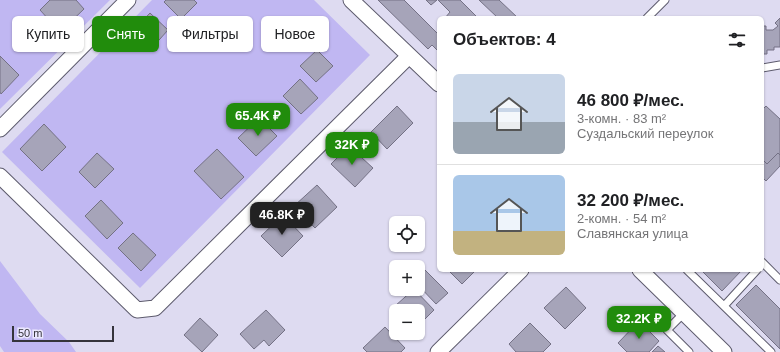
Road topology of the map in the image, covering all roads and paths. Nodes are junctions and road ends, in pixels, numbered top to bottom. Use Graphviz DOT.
graph roads {
  1 [pos="128,0"];
  2 [pos="350,0"];
  3 [pos="665,0"];
  4 [pos="649,16"];
  5 [pos="409,56"];
  6 [pos="780,65"];
  7 [pos="764,68"];
  8 [pos="437,82"];
  9 [pos="0,129"];
  10 [pos="0,176"];
  11 [pos="764,265"];
  12 [pos="519,272"];
  13 [pos="642,272"];
  14 [pos="689,272"];
  15 [pos="755,272"];
  16 [pos="780,280"];
  17 [pos="724,306"];
  18 [pos="684,313"];
  19 [pos="438,352"];
  20 [pos="689,352"];
  21 [pos="724,352"];
  22 [pos="771,352"];
  1 -- 9 [label="street"];
  2 -- 5 [label="street"];
  3 -- 4 [label="lane"];
  5 -- 8 [label="street"];
  5 -- 10 [label="street"];
  6 -- 7 [label="lane"];
  11 -- 16 [label="lane"];
  12 -- 19 [label="street"];
  13 -- 18 [label="street"];
  14 -- 17 [label="lane"];
  15 -- 17 [label="lane"];
  17 -- 22 [label="lane"];
  18 -- 20 [label="lane"];
  18 -- 21 [label="street"];
}
